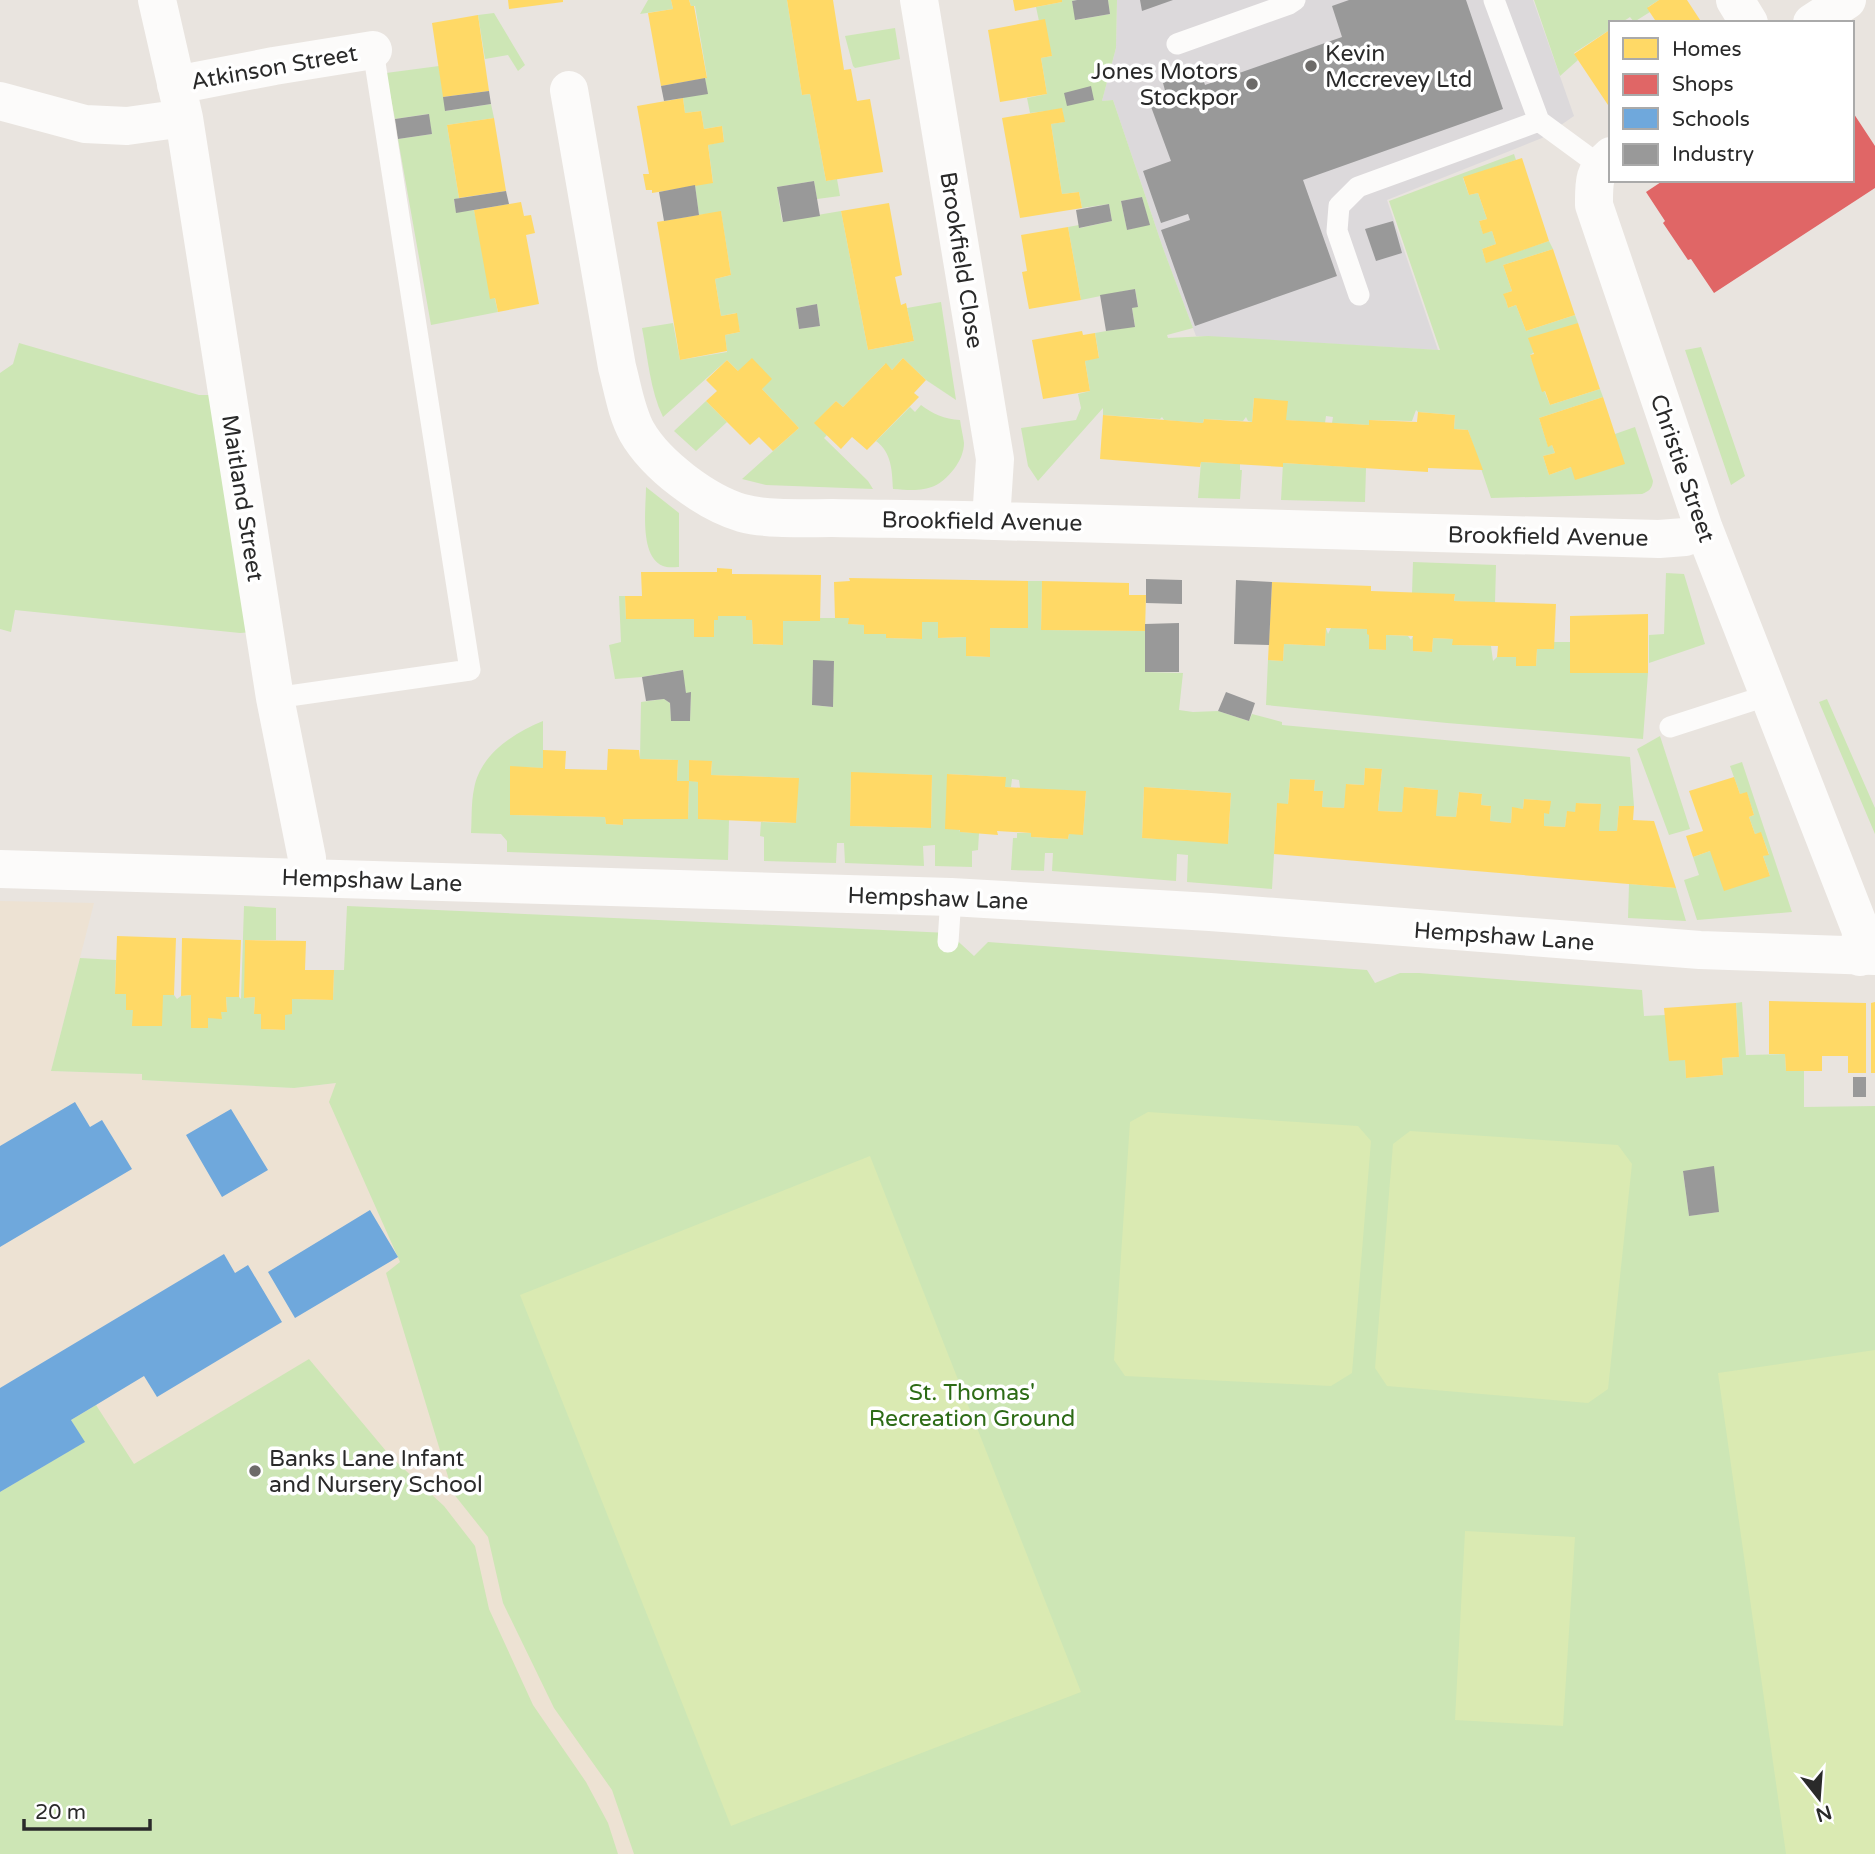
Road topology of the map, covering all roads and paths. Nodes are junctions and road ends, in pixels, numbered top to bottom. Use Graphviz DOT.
graph roads {
  1 [pos="157,0"];
  2 [pos="919,0"];
  3 [pos="1295,0"];
  4 [pos="1494,0"];
  5 [pos="1735,0"];
  6 [pos="1847,0"];
  7 [pos="1748,21"];
  8 [pos="1815,21"];
  9 [pos="1177,44"];
  10 [pos="373,50"];
  11 [pos="569,90"];
  12 [pos="0,101"];
  13 [pos="180,101"];
  14 [pos="1539,121"];
  15 [pos="1605,160"];
  16 [pos="1359,295"];
  17 [pos="991,520"];
  18 [pos="1704,529"];
  19 [pos="1769,695"];
  20 [pos="275,698"];
  21 [pos="1670,727"];
  22 [pos="0,869"];
  23 [pos="307,877"];
  24 [pos="951,897"];
  25 [pos="948,942"];
  26 [pos="1868,957"];
  1 -- 13 [label="street, Maitland Street"];
  2 -- 17 [label="street, Brookfield Close"];
  3 -- 9 [label="lane"];
  4 -- 14 [label="lane"];
  5 -- 7 [label="street"];
  6 -- 8 [label="street"];
  10 -- 13 [label="street, Atkinson Street"];
  10 -- 20 [label="lane"];
  11 -- 17 [label="street, Brookfield Avenue"];
  12 -- 13 [label="street, Atkinson Street"];
  13 -- 20 [label="street, Maitland Street"];
  14 -- 15 [label="lane, Christie Street"];
  14 -- 16 [label="lane"];
  15 -- 18 [label="street, Christie Street"];
  17 -- 18 [label="street, Brookfield Avenue"];
  18 -- 19 [label="street, Christie Street"];
  19 -- 21 [label="lane"];
  19 -- 26 [label="street, Christie Street"];
  20 -- 23 [label="street, Maitland Street"];
  22 -- 23 [label="street, Hempshaw Lane"];
  23 -- 24 [label="street, Hempshaw Lane"];
  24 -- 25 [label="lane"];
  24 -- 26 [label="street, Hempshaw Lane"];
}
